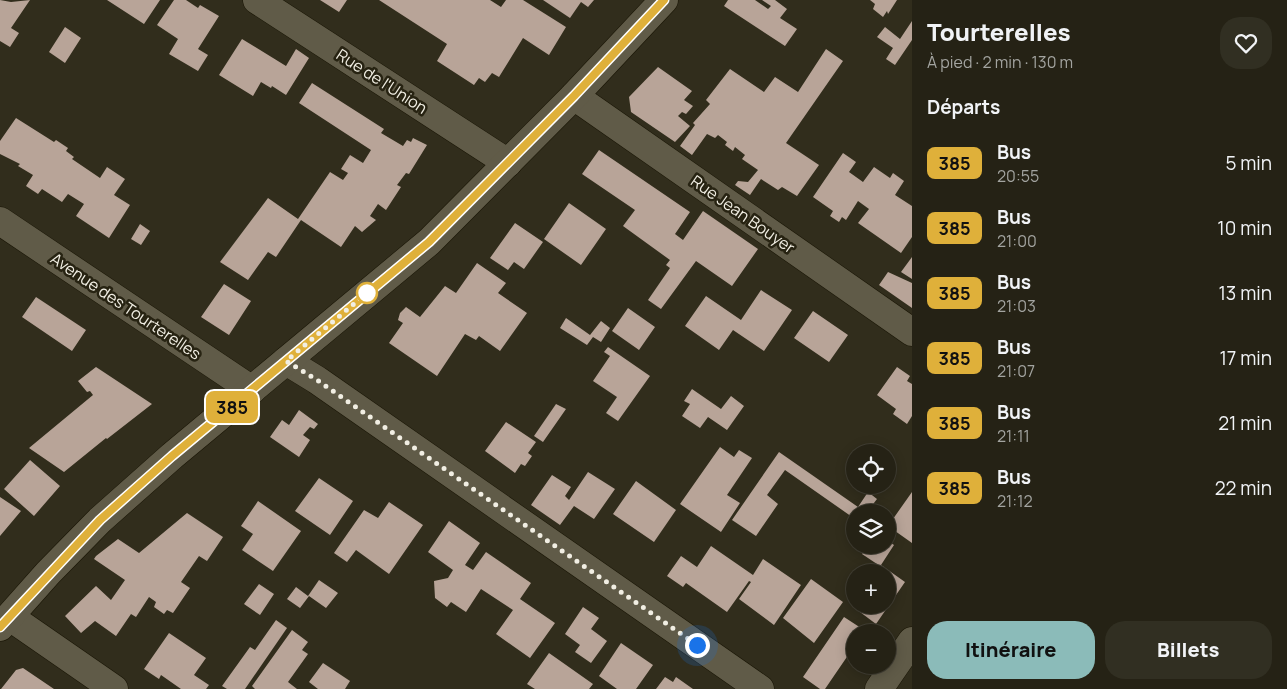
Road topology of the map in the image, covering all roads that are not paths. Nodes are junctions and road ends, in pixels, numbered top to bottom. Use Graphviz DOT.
graph roads {
  1 [pos="257,0"];
  2 [pos="664,0"];
  3 [pos="574,96"];
  4 [pos="508,162"];
  5 [pos="0,221"];
  6 [pos="912,332"];
  7 [pos="286,361"];
  8 [pos="252,390"];
  9 [pos="5,622"];
  10 [pos="912,641"];
  11 [pos="114,689"];
  12 [pos="760,689"];
  13 [pos="879,689"];
  1 -- 4 [label="street, Rue de l'Union"];
  2 -- 3 [label="street"];
  3 -- 4 [label="street"];
  3 -- 6 [label="street, Rue Jean Bouyer"];
  4 -- 7 [label="street"];
  5 -- 8 [label="street, Avenue des Tourterelles"];
  7 -- 8 [label="street"];
  7 -- 12 [label="street"];
  8 -- 9 [label="street"];
  9 -- 11 [label="street"];
  10 -- 13 [label="street"];
}
